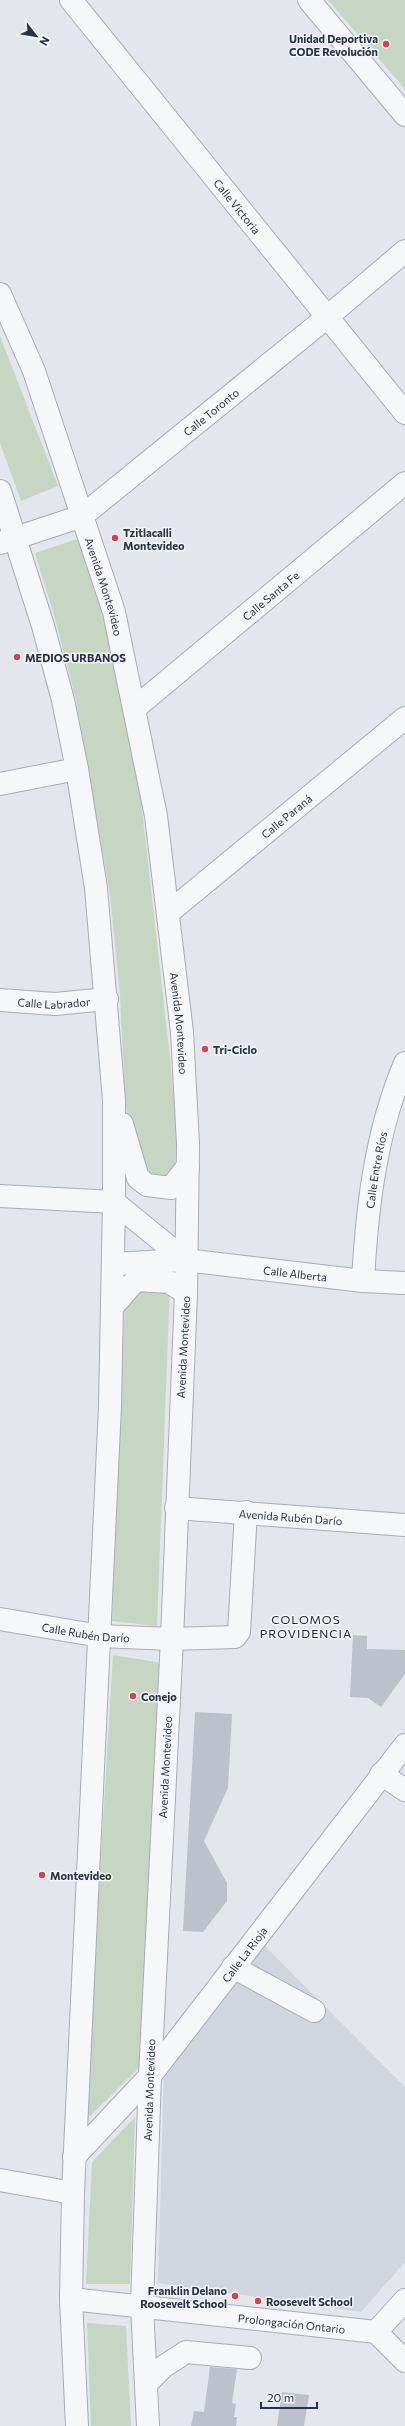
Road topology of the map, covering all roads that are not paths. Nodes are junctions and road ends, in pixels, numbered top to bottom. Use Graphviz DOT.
graph roads {
  1 [pos="71,0"];
  2 [pos="309,0"];
  3 [pos="405,115"];
  4 [pos="405,251"];
  5 [pos="0,294"];
  6 [pos="326,318"];
  7 [pos="405,413"];
  8 [pos="405,483"];
  9 [pos="0,491"];
  10 [pos="82,516"];
  11 [pos="7,540"];
  12 [pos="135,708"];
  13 [pos="405,718"];
  14 [pos="77,769"];
  15 [pos="0,784"];
  16 [pos="168,913"];
  17 [pos="107,999"];
  18 [pos="0,1000"];
  19 [pos="405,1063"];
  20 [pos="114,1100"];
  21 [pos="188,1166"];
  22 [pos="0,1196"];
  23 [pos="114,1202"];
  24 [pos="185,1260"];
  25 [pos="113,1264"];
  26 [pos="363,1280"];
  27 [pos="405,1283"];
  28 [pos="186,1293"];
  29 [pos="112,1306"];
  30 [pos="176,1508"];
  31 [pos="246,1512"];
  32 [pos="405,1525"];
  33 [pos="0,1619"];
  34 [pos="100,1636"];
  35 [pos="172,1639"];
  36 [pos="405,1745"];
  37 [pos="381,1774"];
  38 [pos="405,1790"];
  39 [pos="233,1967"];
  40 [pos="314,2011"];
  41 [pos="150,2076"];
  42 [pos="74,2157"];
  43 [pos="0,2180"];
  44 [pos="73,2193"];
  45 [pos="71,2298"];
  46 [pos="405,2300"];
  47 [pos="142,2306"];
  48 [pos="376,2332"];
  49 [pos="250,2358"];
  50 [pos="405,2361"];
  51 [pos="146,2384"];
  52 [pos="77,2426"];
  53 [pos="148,2426"];
  1 -- 6 [label="street, Calle Victoria"];
  2 -- 3 [label="street"];
  4 -- 6 [label="street, Calle Toronto"];
  5 -- 10 [label="street, Avenida Montevideo"];
  6 -- 7 [label="street, Calle Victoria"];
  6 -- 10 [label="street, Calle Toronto"];
  8 -- 12 [label="street, Calle Santa Fe"];
  9 -- 11 [label="street"];
  10 -- 11 [label="street, Calle Toronto"];
  10 -- 12 [label="street, Avenida Montevideo"];
  11 -- 14 [label="street"];
  12 -- 16 [label="street, Avenida Montevideo"];
  13 -- 16 [label="street, Calle Paraná"];
  14 -- 15 [label="street"];
  14 -- 17 [label="street"];
  16 -- 21 [label="street, Avenida Montevideo"];
  17 -- 18 [label="street, Calle Labrador"];
  17 -- 20 [label="street"];
  19 -- 26 [label="street, Calle Entre Ríos"];
  20 -- 21 [label="street"];
  20 -- 23 [label="street"];
  21 -- 24 [label="street, Avenida Montevideo"];
  22 -- 23 [label="street"];
  23 -- 24 [label="street"];
  23 -- 25 [label="street"];
  24 -- 25 [label="street, Calle Alberta"];
  24 -- 26 [label="street, Calle Alberta"];
  24 -- 28 [label="street, Avenida Montevideo"];
  25 -- 29 [label="street"];
  26 -- 27 [label="street, Calle Alberta"];
  28 -- 29 [label="street"];
  28 -- 30 [label="street, Avenida Montevideo"];
  29 -- 34 [label="street"];
  30 -- 31 [label="street, Avenida Rubén Darío"];
  30 -- 35 [label="street, Avenida Montevideo"];
  31 -- 32 [label="street, Avenida Rubén Darío"];
  31 -- 35 [label="street, Calle Rubén Darío"];
  33 -- 34 [label="street, Calle Rubén Darío"];
  34 -- 35 [label="street, Calle Rubén Darío"];
  34 -- 42 [label="street"];
  35 -- 41 [label="street, Avenida Montevideo"];
  36 -- 37 [label="street, Calle La Rioja"];
  37 -- 38 [label="street"];
  37 -- 39 [label="street, Calle La Rioja"];
  39 -- 40 [label="street"];
  39 -- 41 [label="street, Calle La Rioja"];
  41 -- 42 [label="street, Calle La Rioja"];
  41 -- 47 [label="street, Avenida Montevideo"];
  42 -- 44 [label="street"];
  43 -- 44 [label="street"];
  44 -- 45 [label="street"];
  45 -- 47 [label="street, Prolongación Ontario"];
  45 -- 52 [label="street"];
  46 -- 48 [label="street"];
  47 -- 48 [label="street, Prolongación Ontario"];
  47 -- 51 [label="street, Avenida Montevideo"];
  48 -- 50 [label="street"];
  49 -- 51 [label="street"];
  51 -- 53 [label="street, Avenida Montevideo"];
}
